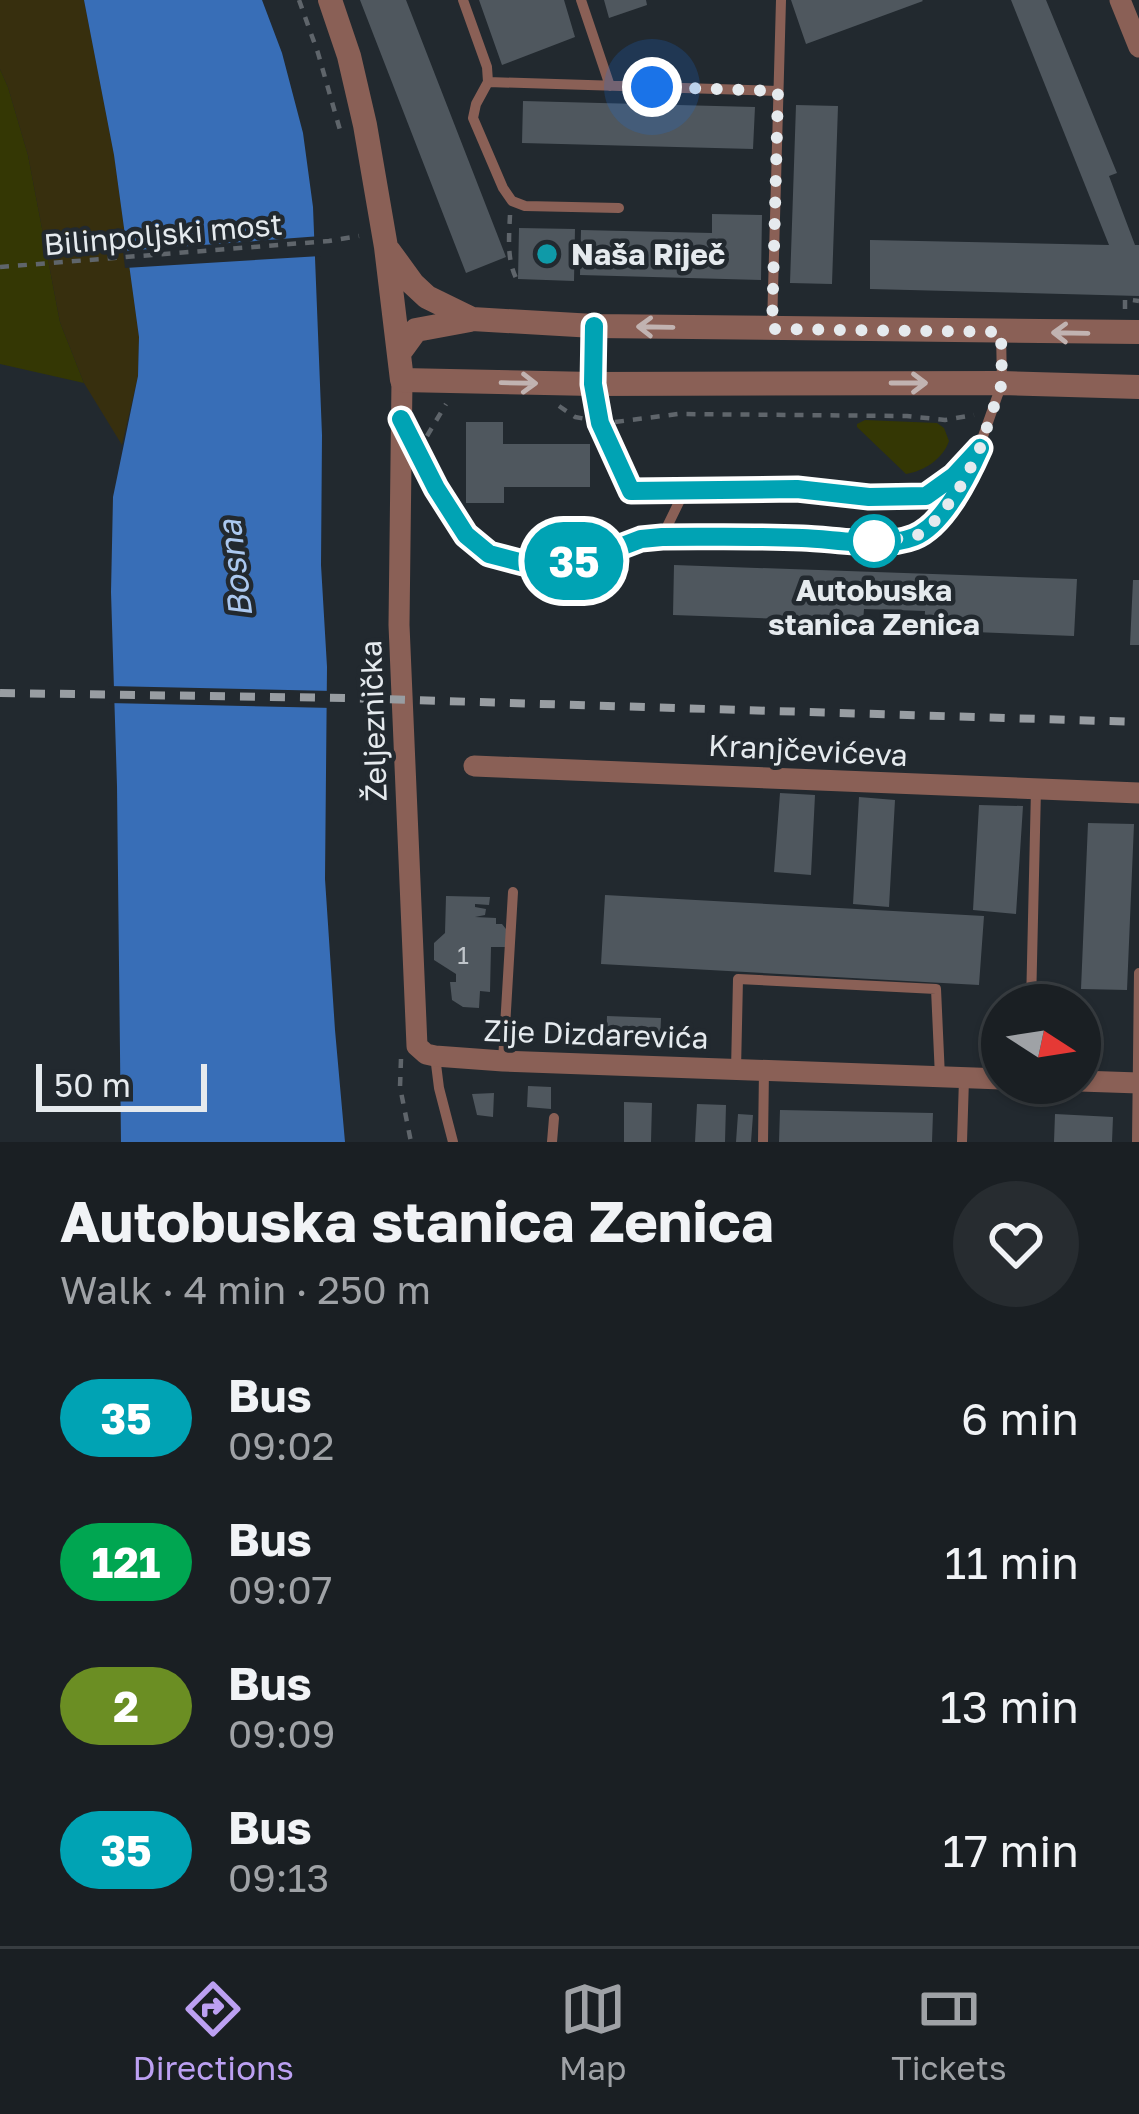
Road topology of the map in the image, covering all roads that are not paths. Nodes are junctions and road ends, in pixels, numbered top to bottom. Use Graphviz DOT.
graph roads {
  1 [pos="330,0"];
  2 [pos="463,0"];
  3 [pos="581,0"];
  4 [pos="781,0"];
  5 [pos="1120,0"];
  6 [pos="1139,47"];
  7 [pos="488,82"];
  8 [pos="610,86"];
  9 [pos="778,91"];
  10 [pos="619,208"];
  11 [pos="386,247"];
  12 [pos="472,319"];
  13 [pos="594,326"];
  14 [pos="772,329"];
  15 [pos="1001,332"];
  16 [pos="1139,332"];
  17 [pos="400,352"];
  18 [pos="402,380"];
  19 [pos="1002,383"];
  20 [pos="593,384"];
  21 [pos="1139,387"];
  22 [pos="401,419"];
  23 [pos="980,448"];
  24 [pos="693,490"];
  25 [pos="662,537"];
  26 [pos="475,766"];
  27 [pos="1036,789"];
  28 [pos="1139,793"];
  29 [pos="513,892"];
  30 [pos="1139,973"];
  31 [pos="1031,984"];
  32 [pos="1139,1003"];
  33 [pos="430,1055"];
  34 [pos="503,1061"];
  35 [pos="736,1070"];
  36 [pos="764,1070"];
  37 [pos="940,1077"];
  38 [pos="964,1078"];
  39 [pos="981,1078"];
  40 [pos="1101,1081"];
  41 [pos="1138,1082"];
  42 [pos="554,1118"];
  43 [pos="454,1141"];
  44 [pos="551,1142"];
  45 [pos="763,1142"];
  46 [pos="962,1142"];
  47 [pos="1137,1142"];
  1 -- 11 [label="street"];
  2 -- 7 [label="lane"];
  3 -- 8 [label="lane"];
  4 -- 9 [label="lane"];
  5 -- 6 [label="street"];
  7 -- 8 [label="lane"];
  7 -- 10 [label="lane"];
  8 -- 9 [label="lane"];
  9 -- 14 [label="lane"];
  11 -- 12 [label="street"];
  11 -- 17 [label="street"];
  12 -- 13 [label="street"];
  12 -- 17 [label="street"];
  14 -- 13 [label="street, one-way"];
  13 -- 20 [label="lane"];
  14 -- 15 [label="street"];
  16 -- 15 [label="street, one-way"];
  15 -- 19 [label="lane"];
  17 -- 18 [label="street"];
  18 -- 20 [label="street, one-way"];
  18 -- 22 [label="street, Željeznička"];
  20 -- 19 [label="street, one-way"];
  19 -- 21 [label="street"];
  19 -- 23 [label="lane"];
  20 -- 24 [label="lane"];
  22 -- 25 [label="lane"];
  22 -- 33 [label="street, Željeznička"];
  23 -- 24 [label="lane"];
  23 -- 25 [label="lane"];
  24 -- 25 [label="lane"];
  26 -- 27 [label="street, Kranjčevićeva"];
  27 -- 28 [label="street, Kranjčevićeva"];
  27 -- 31 [label="lane"];
  29 -- 34 [label="lane"];
  30 -- 32 [label="lane"];
  32 -- 41 [label="lane"];
  33 -- 34 [label="street, Zije Dizdarevića"];
  33 -- 43 [label="lane"];
  34 -- 35 [label="street, Zije Dizdarevića"];
  35 -- 36 [label="street, Zije Dizdarevića"];
  35 -- 37 [label="lane"];
  36 -- 37 [label="street, Zije Dizdarevića"];
  36 -- 45 [label="lane"];
  37 -- 38 [label="street, Zije Dizdarevića"];
  38 -- 39 [label="street, Zije Dizdarevića"];
  38 -- 46 [label="lane"];
  40 -- 41 [label="street"];
  41 -- 47 [label="lane"];
  42 -- 44 [label="lane"];
}
